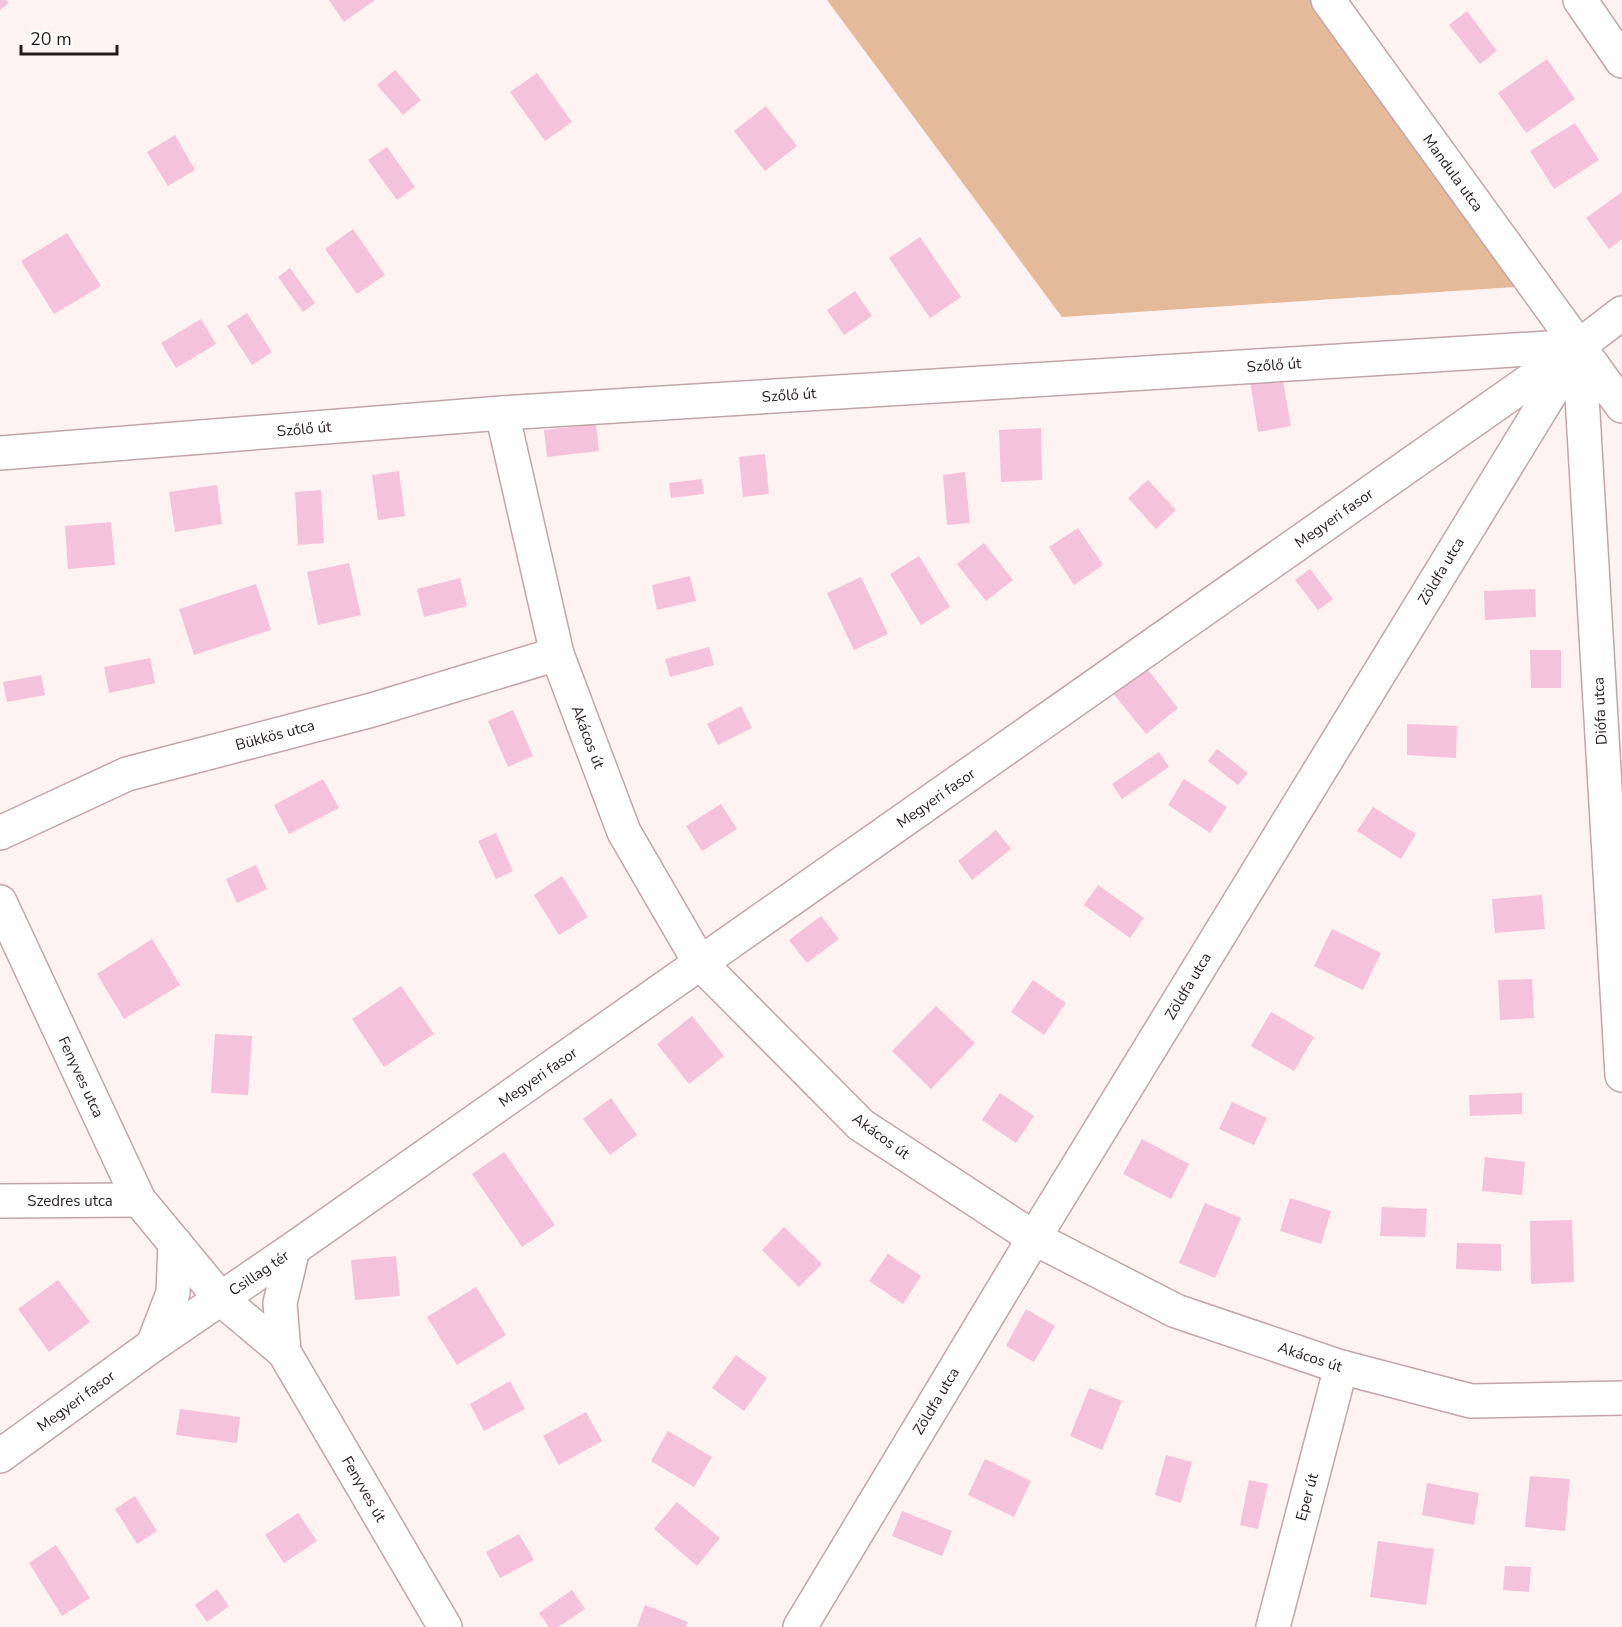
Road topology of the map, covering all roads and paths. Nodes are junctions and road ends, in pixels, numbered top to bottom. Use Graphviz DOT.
graph roads {
  1 [pos="1328,0"];
  2 [pos="1580,0"];
  3 [pos="1622,61"];
  4 [pos="1622,313"];
  5 [pos="1579,346"];
  6 [pos="1622,406"];
  7 [pos="502,413"];
  8 [pos="0,453"];
  9 [pos="557,654"];
  10 [pos="0,833"];
  11 [pos="0,902"];
  12 [pos="700,963"];
  13 [pos="1622,1075"];
  14 [pos="139,1200"];
  15 [pos="0,1201"];
  16 [pos="1034,1238"];
  17 [pos="175,1243"];
  18 [pos="293,1249"];
  19 [pos="221,1299"];
  20 [pos="153,1345"];
  21 [pos="284,1352"];
  22 [pos="1341,1367"];
  23 [pos="1622,1398"];
  24 [pos="0,1456"];
  25 [pos="445,1627"];
  26 [pos="800,1627"];
  27 [pos="1273,1627"];
  1 -- 5 [label="street, Mandula utca"];
  2 -- 3 [label="street"];
  4 -- 5 [label="street, Megyeri fasor"];
  5 -- 6 [label="street, Mandula utca"];
  5 -- 7 [label="street, Szőlő út"];
  5 -- 12 [label="street, Megyeri fasor"];
  5 -- 13 [label="street, Diófa utca"];
  5 -- 16 [label="street, Zöldfa utca"];
  7 -- 8 [label="street, Szőlő út"];
  7 -- 9 [label="street, Akácos út"];
  9 -- 10 [label="street, Bükkös utca"];
  9 -- 12 [label="street, Akácos út"];
  11 -- 14 [label="street, Fenyves utca"];
  12 -- 16 [label="street, Akácos út"];
  12 -- 18 [label="street, Megyeri fasor"];
  14 -- 15 [label="street, Szedres utca"];
  14 -- 17 [label="street, Fenyves utca"];
  16 -- 22 [label="street, Akácos út"];
  16 -- 26 [label="street, Zöldfa utca"];
  17 -- 19 [label="street, Csillag tér"];
  17 -- 20 [label="street"];
  18 -- 19 [label="street, Csillag tér"];
  18 -- 21 [label="street, Csillag tér"];
  19 -- 20 [label="street, Csillag tér"];
  19 -- 21 [label="street, Csillag tér"];
  20 -- 24 [label="street, Megyeri fasor"];
  21 -- 25 [label="street, Fenyves út"];
  22 -- 23 [label="street, Akácos út"];
  22 -- 27 [label="street, Eper út"];
}
